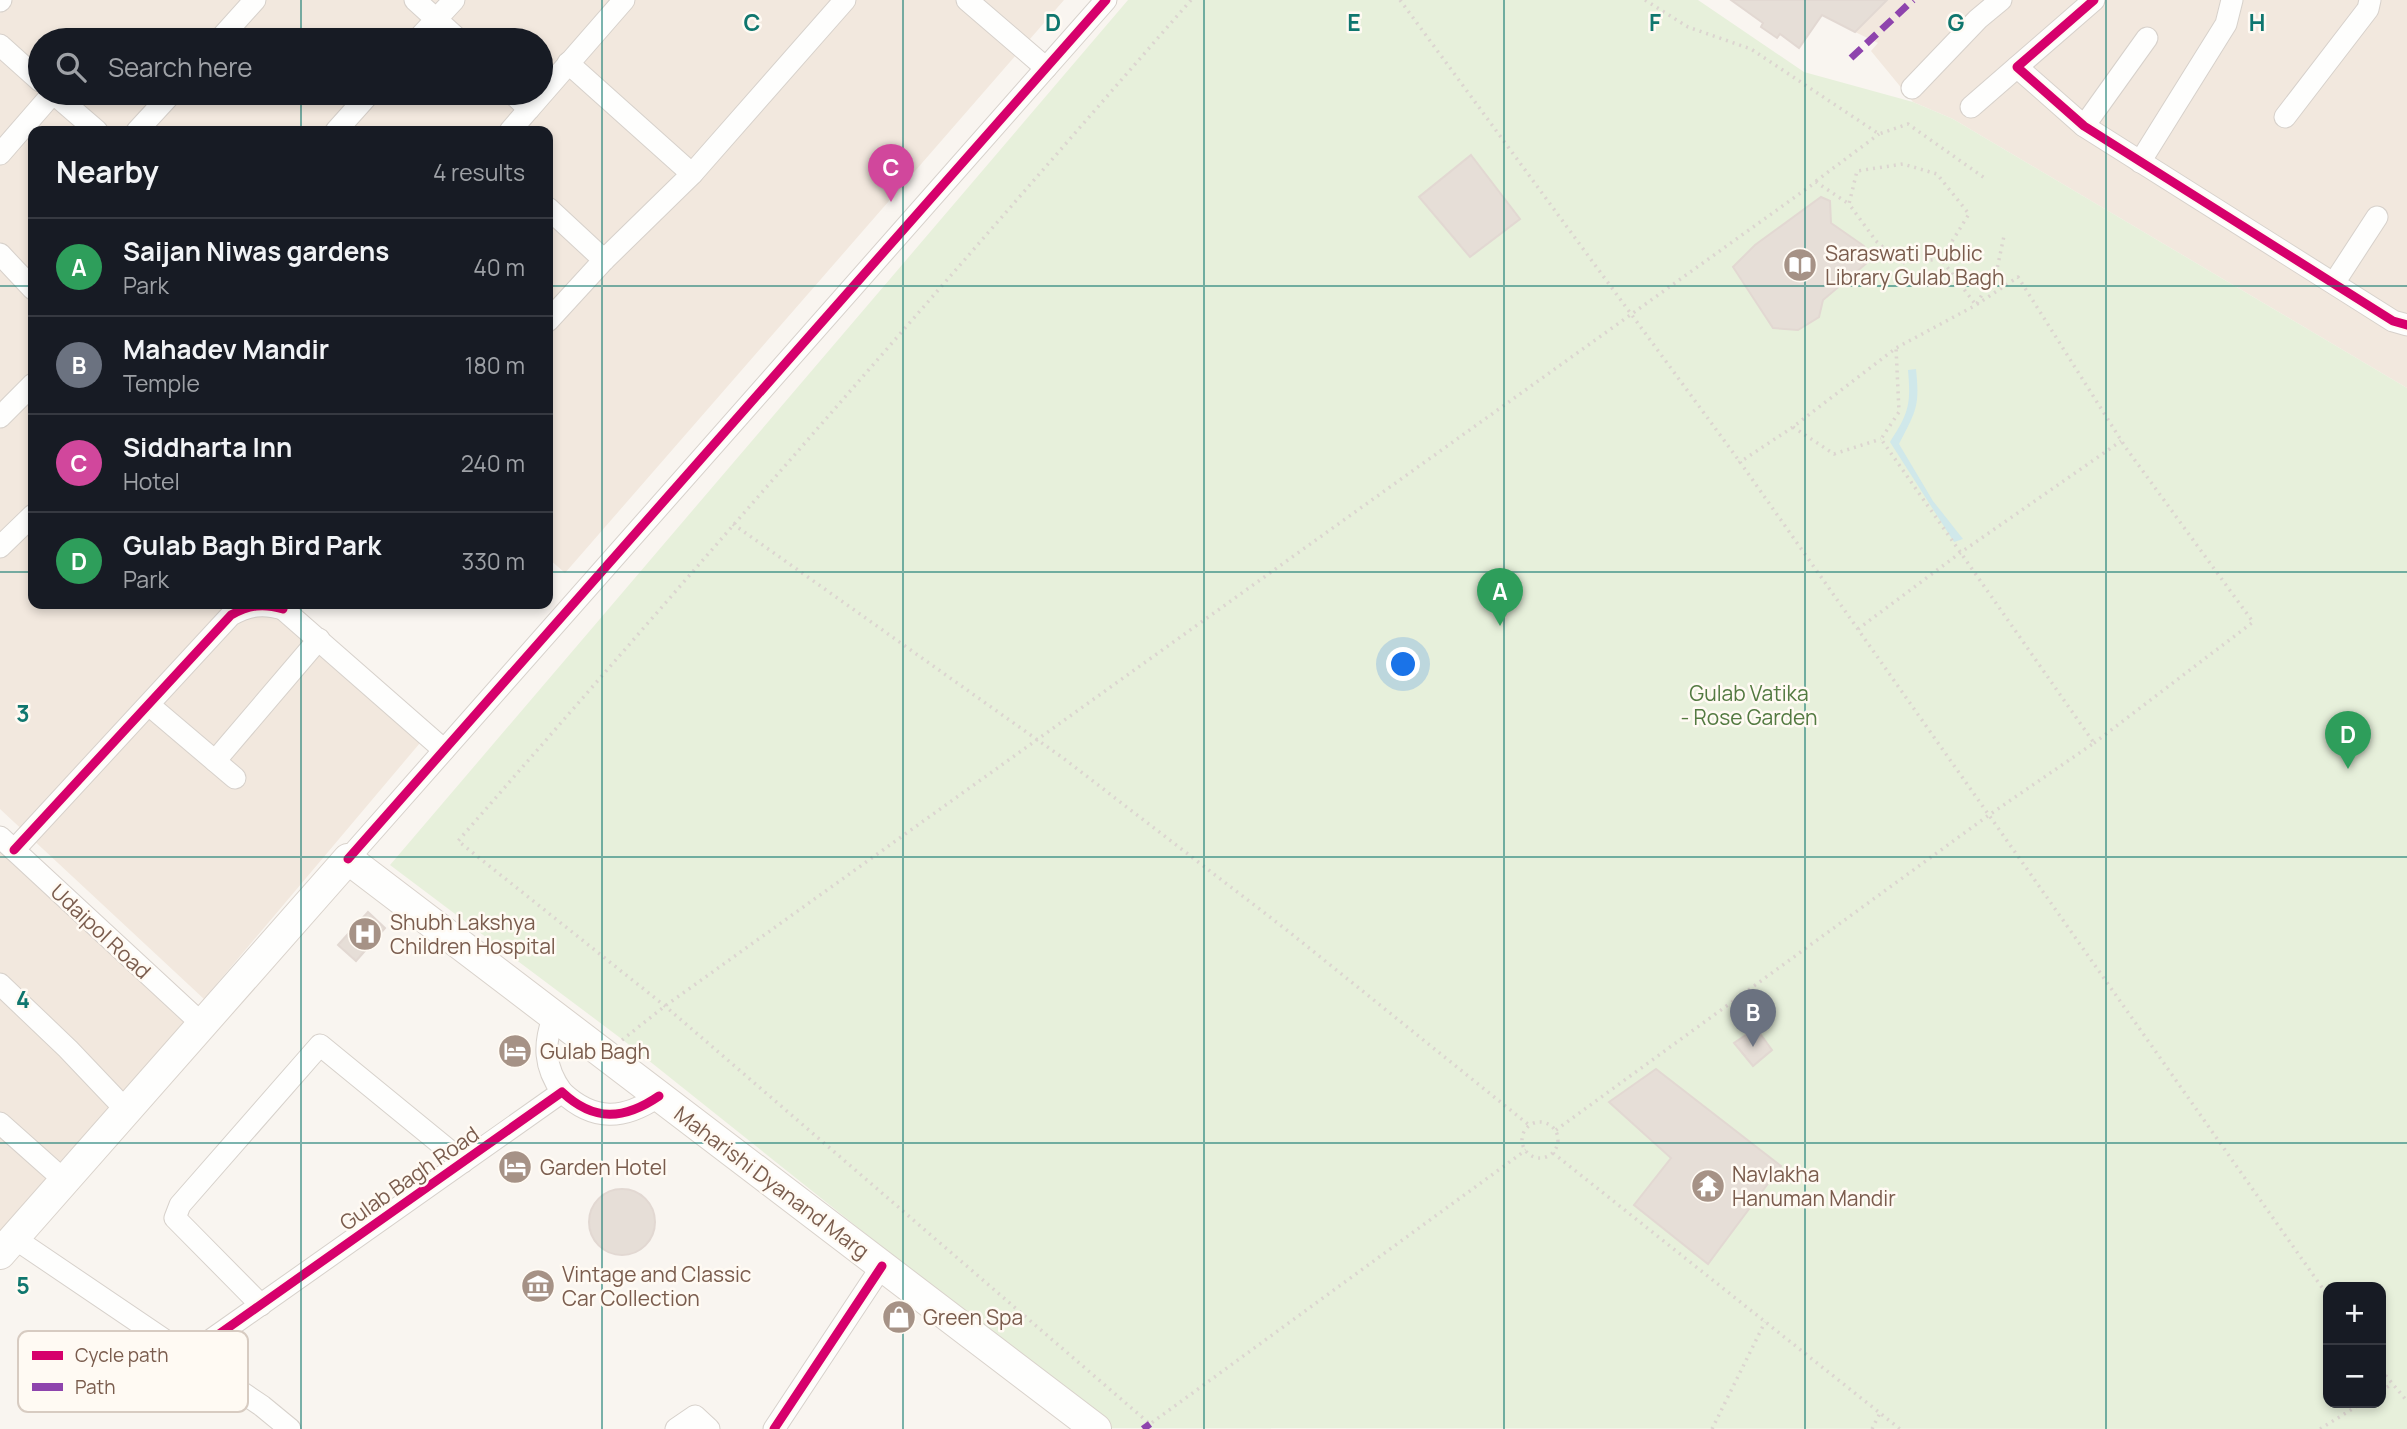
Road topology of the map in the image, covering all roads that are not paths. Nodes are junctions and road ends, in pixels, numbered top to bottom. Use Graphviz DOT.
graph roads {
  1 [pos="255,0"];
  2 [pos="415,0"];
  3 [pos="454,0"];
  4 [pos="624,0"];
  5 [pos="845,0"];
  6 [pos="967,0"];
  7 [pos="1106,0"];
  8 [pos="2001,0"];
  9 [pos="2094,0"];
  10 [pos="2232,0"];
  11 [pos="2370,0"];
  12 [pos="437,19"];
  13 [pos="230,28"];
  14 [pos="428,28"];
  15 [pos="446,28"];
  16 [pos="2147,38"];
  17 [pos="0,45"];
  18 [pos="569,64"];
  19 [pos="2017,67"];
  20 [pos="1046,68"];
  21 [pos="28,70"];
  22 [pos="553,82"];
  23 [pos="1912,88"];
  24 [pos="43,105"];
  25 [pos="67,105"];
  26 [pos="161,105"];
  27 [pos="359,105"];
  28 [pos="525,105"];
  29 [pos="533,105"];
  30 [pos="1971,107"];
  31 [pos="529,109"];
  32 [pos="2285,117"];
  33 [pos="91,126"];
  34 [pos="142,126"];
  35 [pos="340,126"];
  36 [pos="514,126"];
  37 [pos="2084,126"];
  38 [pos="0,154"];
  39 [pos="2140,162"];
  40 [pos="692,173"];
  41 [pos="553,213"];
  42 [pos="2377,217"];
  43 [pos="0,254"];
  44 [pos="604,260"];
  45 [pos="28,284"];
  46 [pos="2334,284"];
  47 [pos="553,316"];
  48 [pos="2407,325"];
  49 [pos="28,389"];
  50 [pos="0,417"];
  51 [pos="28,520"];
  52 [pos="0,547"];
  53 [pos="241,609"];
  54 [pos="288,609"];
  55 [pos="319,639"];
  56 [pos="149,705"];
  57 [pos="444,750"];
  58 [pos="215,761"];
  59 [pos="235,778"];
  60 [pos="7,844"];
  61 [pos="348,859"];
  62 [pos="0,984"];
  63 [pos="554,1016"];
  64 [pos="202,1024"];
  65 [pos="562,1092"];
  66 [pos="659,1096"];
  67 [pos="126,1110"];
  68 [pos="0,1122"];
  69 [pos="463,1162"];
  70 [pos="64,1180"];
  71 [pos="7,1246"];
  72 [pos="883,1266"];
  73 [pos="261,1305"];
  74 [pos="147,1331"];
  75 [pos="224,1331"];
  76 [pos="248,1397"];
  77 [pos="290,1429"];
  78 [pos="676,1429"];
  79 [pos="709,1429"];
  80 [pos="774,1429"];
  81 [pos="1096,1429"];
  1 -- 13 [label="street"];
  2 -- 12 [label="street"];
  3 -- 12 [label="street"];
  4 -- 18 [label="street"];
  5 -- 40 [label="street"];
  6 -- 20 [label="street"];
  7 -- 20 [label="street"];
  8 -- 23 [label="street"];
  9 -- 19 [label="street"];
  10 -- 39 [label="street"];
  11 -- 32 [label="street"];
  12 -- 14 [label="street"];
  12 -- 15 [label="street"];
  16 -- 37 [label="street"];
  17 -- 21 [label="street"];
  18 -- 22 [label="street"];
  18 -- 40 [label="street"];
  19 -- 30 [label="street"];
  19 -- 37 [label="street"];
  20 -- 57 [label="street"];
  24 -- 38 [label="street"];
  25 -- 33 [label="street"];
  26 -- 34 [label="street"];
  27 -- 35 [label="street"];
  28 -- 31 [label="street"];
  29 -- 31 [label="street"];
  31 -- 36 [label="street"];
  37 -- 39 [label="street"];
  39 -- 46 [label="street"];
  40 -- 44 [label="street"];
  41 -- 44 [label="street"];
  42 -- 46 [label="street"];
  43 -- 45 [label="street"];
  44 -- 47 [label="street"];
  46 -- 48 [label="street"];
  49 -- 50 [label="street"];
  51 -- 52 [label="street"];
  53 -- 56 [label="street"];
  54 -- 55 [label="street"];
  55 -- 57 [label="street"];
  55 -- 58 [label="street"];
  56 -- 58 [label="street"];
  56 -- 60 [label="street"];
  57 -- 61 [label="street"];
  58 -- 59 [label="street"];
  60 -- 64 [label="street, Udaipol Road"];
  61 -- 63 [label="main road, Maharishi Dyanand Marg"];
  61 -- 64 [label="main road"];
  62 -- 67 [label="street"];
  63 -- 65 [label="street"];
  63 -- 66 [label="main road, Maharishi Dyanand Marg"];
  64 -- 67 [label="main road"];
  65 -- 66 [label="street"];
  65 -- 69 [label="street, Gulab Bagh Road"];
  66 -- 72 [label="main road, Maharishi Dyanand Marg"];
  67 -- 70 [label="main road"];
  68 -- 70 [label="street"];
  69 -- 73 [label="street, Gulab Bagh Road"];
  69 -- 73 [label="street"];
  70 -- 71 [label="main road"];
  71 -- 74 [label="street"];
  72 -- 80 [label="street"];
  72 -- 81 [label="main road, Maharishi Dyanand Marg"];
  73 -- 75 [label="street, Gulab Bagh Road"];
  76 -- 77 [label="street"];
  78 -- 79 [label="street"];
}
